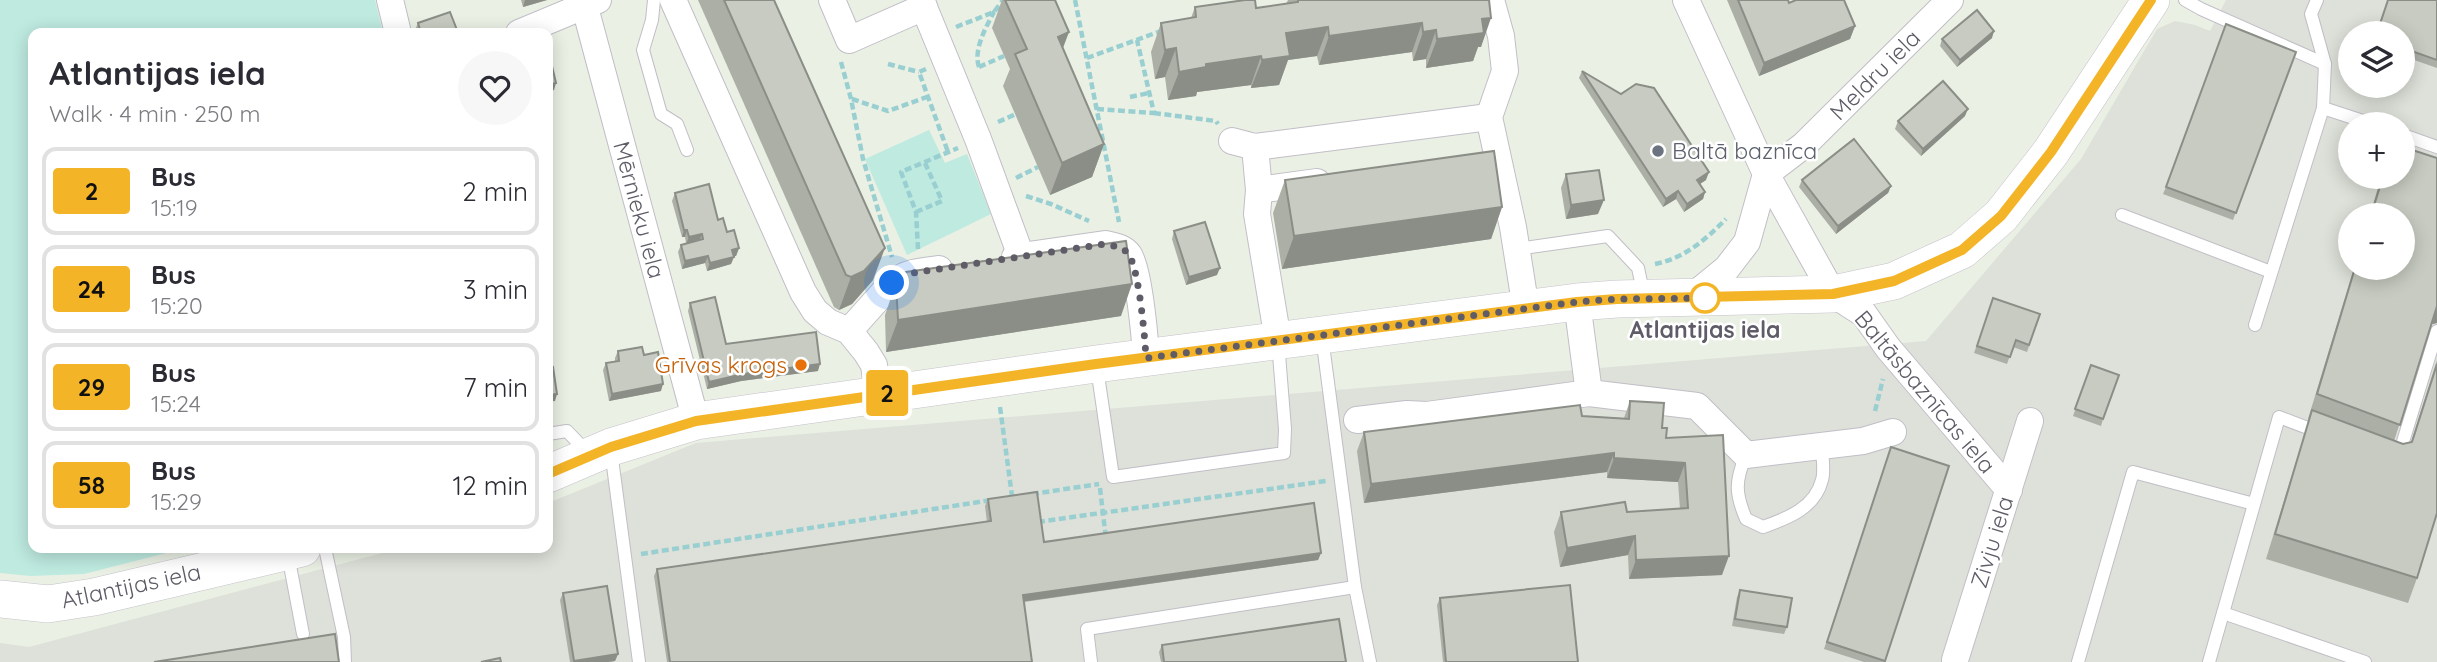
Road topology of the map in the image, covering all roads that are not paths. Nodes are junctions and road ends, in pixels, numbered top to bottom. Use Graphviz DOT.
graph roads {
  1 [pos="390,0"];
  2 [pos="654,0"];
  3 [pos="673,0"];
  4 [pos="832,0"];
  5 [pos="1491,0"];
  6 [pos="1686,0"];
  7 [pos="1950,0"];
  8 [pos="2151,0"];
  9 [pos="2185,0"];
  10 [pos="2317,0"];
  11 [pos="589,2"];
  12 [pos="923,4"];
  13 [pos="397,28"];
  14 [pos="530,28"];
  15 [pos="2325,64"];
  16 [pos="2323,108"];
  17 [pos="2338,113"];
  18 [pos="1489,117"];
  19 [pos="2415,139"];
  20 [pos="2437,147"];
  21 [pos="687,150"];
  22 [pos="1499,156"];
  23 [pos="1472,160"];
  24 [pos="1766,174"];
  25 [pos="1339,179"];
  26 [pos="1259,190"];
  27 [pos="2122,215"];
  28 [pos="1517,248"];
  29 [pos="958,266"];
  30 [pos="2272,272"];
  31 [pos="1641,283"];
  32 [pos="1833,294"];
  33 [pos="1689,299"];
  34 [pos="1577,302"];
  35 [pos="1526,309"];
  36 [pos="2255,325"];
  37 [pos="849,331"];
  38 [pos="2437,331"];
  39 [pos="1322,335"];
  40 [pos="1278,340"];
  41 [pos="1146,358"];
  42 [pos="1096,364"];
  43 [pos="1589,393"];
  44 [pos="878,394"];
  45 [pos="1357,420"];
  46 [pos="696,421"];
  47 [pos="2030,421"];
  48 [pos="1893,432"];
  49 [pos="553,434"];
  50 [pos="2332,437"];
  51 [pos="1822,447"];
  52 [pos="600,451"];
  53 [pos="1746,455"];
  54 [pos="2384,456"];
  55 [pos="553,472"];
  56 [pos="2008,490"];
  57 [pos="2254,504"];
  58 [pos="282,553"];
  59 [pos="295,553"];
  60 [pos="326,553"];
  61 [pos="1355,587"];
  62 [pos="0,599"];
  63 [pos="2223,613"];
  64 [pos="303,634"];
  65 [pos="1955,661"];
  66 [pos="345,662"];
  67 [pos="639,662"];
  68 [pos="1091,662"];
  69 [pos="1370,662"];
  70 [pos="2078,662"];
  71 [pos="2209,662"];
  72 [pos="2365,662"];
  1 -- 13 [label="street"];
  2 -- 21 [label="lane"];
  3 -- 37 [label="street"];
  4 -- 12 [label="street"];
  5 -- 18 [label="street"];
  6 -- 24 [label="street, Baltāsbaznīcas iela"];
  7 -- 24 [label="street, Meldru iela"];
  8 -- 32 [label="main road"];
  9 -- 15 [label="lane"];
  10 -- 15 [label="lane"];
  11 -- 14 [label="street"];
  11 -- 46 [label="street, Mērnieku iela"];
  12 -- 41 [label="street"];
  15 -- 16 [label="lane"];
  16 -- 17 [label="lane"];
  16 -- 30 [label="lane"];
  18 -- 22 [label="street"];
  18 -- 26 [label="street"];
  19 -- 20 [label="lane"];
  22 -- 23 [label="street"];
  22 -- 28 [label="street"];
  24 -- 32 [label="street, Baltāsbaznīcas iela"];
  24 -- 33 [label="street"];
  25 -- 26 [label="street"];
  26 -- 40 [label="street"];
  27 -- 30 [label="lane"];
  28 -- 31 [label="lane"];
  28 -- 35 [label="street"];
  29 -- 37 [label="street"];
  30 -- 36 [label="lane"];
  31 -- 33 [label="main road"];
  31 -- 34 [label="main road"];
  32 -- 33 [label="main road"];
  32 -- 56 [label="street, Baltāsbaznīcas iela"];
  34 -- 35 [label="main road"];
  34 -- 43 [label="street"];
  35 -- 39 [label="main road"];
  37 -- 44 [label="street"];
  38 -- 54 [label="lane"];
  39 -- 40 [label="main road"];
  39 -- 61 [label="lane"];
  40 -- 41 [label="main road"];
  40 -- 42 [label="lane"];
  41 -- 42 [label="main road"];
  42 -- 44 [label="main road"];
  43 -- 45 [label="street"];
  43 -- 53 [label="street"];
  44 -- 46 [label="main road"];
  46 -- 52 [label="main road"];
  47 -- 56 [label="street, Zivju iela"];
  48 -- 51 [label="street"];
  49 -- 52 [label="lane"];
  50 -- 57 [label="lane"];
  51 -- 53 [label="street"];
  51 -- 53 [label="lane"];
  52 -- 55 [label="main road"];
  52 -- 67 [label="lane"];
  56 -- 65 [label="street, Zivju iela"];
  57 -- 63 [label="lane"];
  57 -- 70 [label="lane"];
  58 -- 62 [label="main road, Atlantijas iela"];
  59 -- 64 [label="lane"];
  60 -- 66 [label="lane"];
  61 -- 68 [label="lane"];
  61 -- 69 [label="lane"];
  63 -- 71 [label="lane"];
  63 -- 72 [label="lane"];
}
